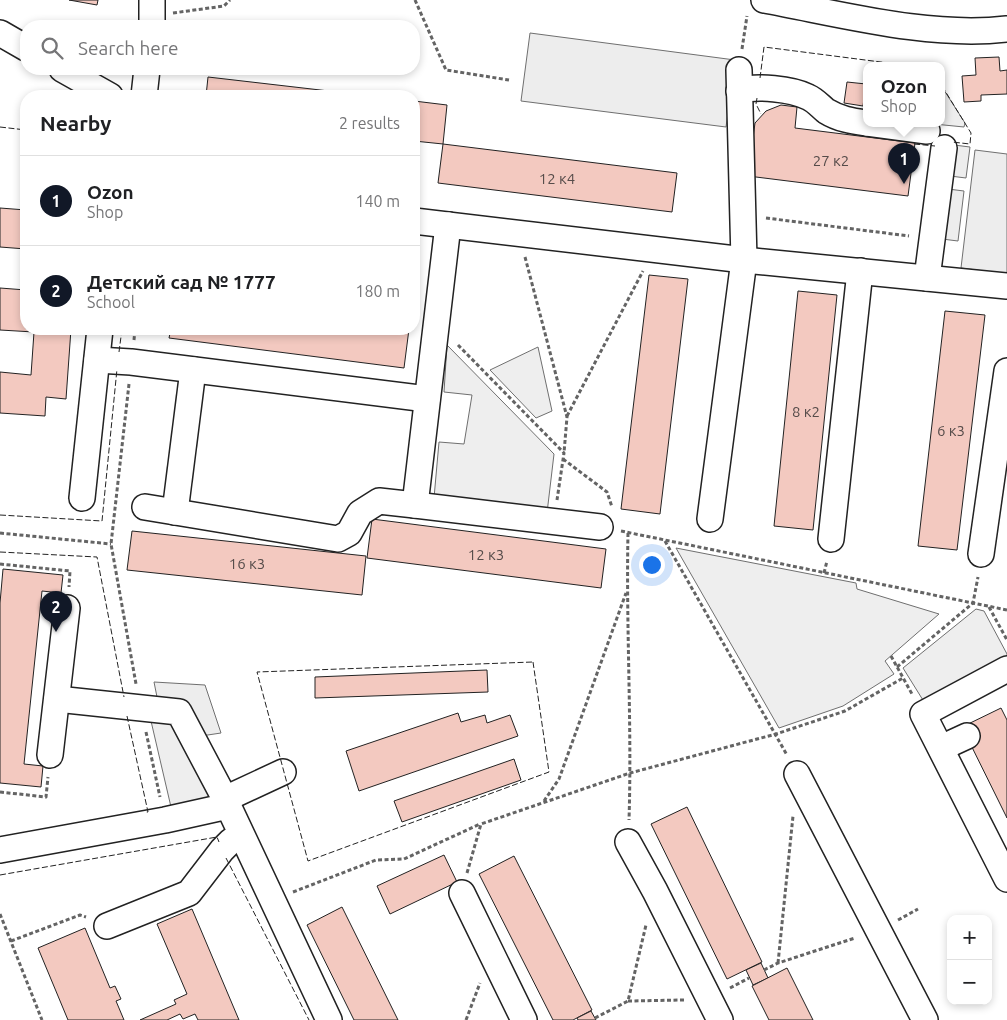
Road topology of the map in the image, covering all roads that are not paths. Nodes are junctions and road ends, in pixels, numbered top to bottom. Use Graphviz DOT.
graph roads {
  1 [pos="756,4"];
  2 [pos="1007,29"];
  3 [pos="0,33"];
  4 [pos="20,45"];
  5 [pos="73,75"];
  6 [pos="99,90"];
  7 [pos="863,122"];
  8 [pos="883,127"];
  9 [pos="420,221"];
  10 [pos="448,225"];
  11 [pos="744,260"];
  12 [pos="860,271"];
  13 [pos="927,278"];
  14 [pos="1007,286"];
  15 [pos="99,335"];
  16 [pos="97,360"];
  17 [pos="193,370"];
  18 [pos="1007,371"];
  19 [pos="427,399"];
  20 [pos="82,498"];
  21 [pos="415,505"];
  22 [pos="145,507"];
  23 [pos="175,512"];
  24 [pos="710,519"];
  25 [pos="613,522"];
  26 [pos="831,539"];
  27 [pos="981,554"];
  28 [pos="67,608"];
  29 [pos="1007,669"];
  30 [pos="57,699"];
  31 [pos="967,736"];
  32 [pos="941,748"];
  33 [pos="50,754"];
  34 [pos="283,772"];
  35 [pos="797,774"];
  36 [pos="226,803"];
  37 [pos="242,838"];
  38 [pos="628,842"];
  39 [pos="0,850"];
  40 [pos="1007,879"];
  41 [pos="462,893"];
  42 [pos="107,926"];
  43 [pos="329,1020"];
  44 [pos="524,1020"];
  45 [pos="720,1020"];
  46 [pos="925,1020"];
  1 -- 2 [label="lane"];
  3 -- 4 [label="lane"];
  5 -- 6 [label="lane"];
  7 -- 11 [label="lane"];
  8 -- 13 [label="lane"];
  9 -- 10 [label="lane"];
  10 -- 11 [label="lane"];
  10 -- 19 [label="lane"];
  11 -- 12 [label="lane"];
  11 -- 24 [label="lane"];
  12 -- 13 [label="lane"];
  12 -- 26 [label="lane"];
  13 -- 14 [label="lane"];
  15 -- 16 [label="lane"];
  16 -- 17 [label="lane"];
  16 -- 20 [label="lane"];
  17 -- 19 [label="lane"];
  17 -- 23 [label="lane"];
  18 -- 27 [label="lane"];
  19 -- 21 [label="lane"];
  21 -- 23 [label="lane"];
  21 -- 25 [label="lane"];
  22 -- 23 [label="lane"];
  28 -- 30 [label="lane"];
  29 -- 32 [label="lane"];
  30 -- 33 [label="lane"];
  30 -- 36 [label="lane"];
  31 -- 32 [label="lane"];
  32 -- 40 [label="lane"];
  34 -- 36 [label="lane"];
  35 -- 46 [label="lane"];
  36 -- 37 [label="lane"];
  36 -- 39 [label="lane"];
  37 -- 42 [label="lane"];
  37 -- 43 [label="lane"];
  38 -- 45 [label="lane"];
  41 -- 44 [label="lane"];
}
